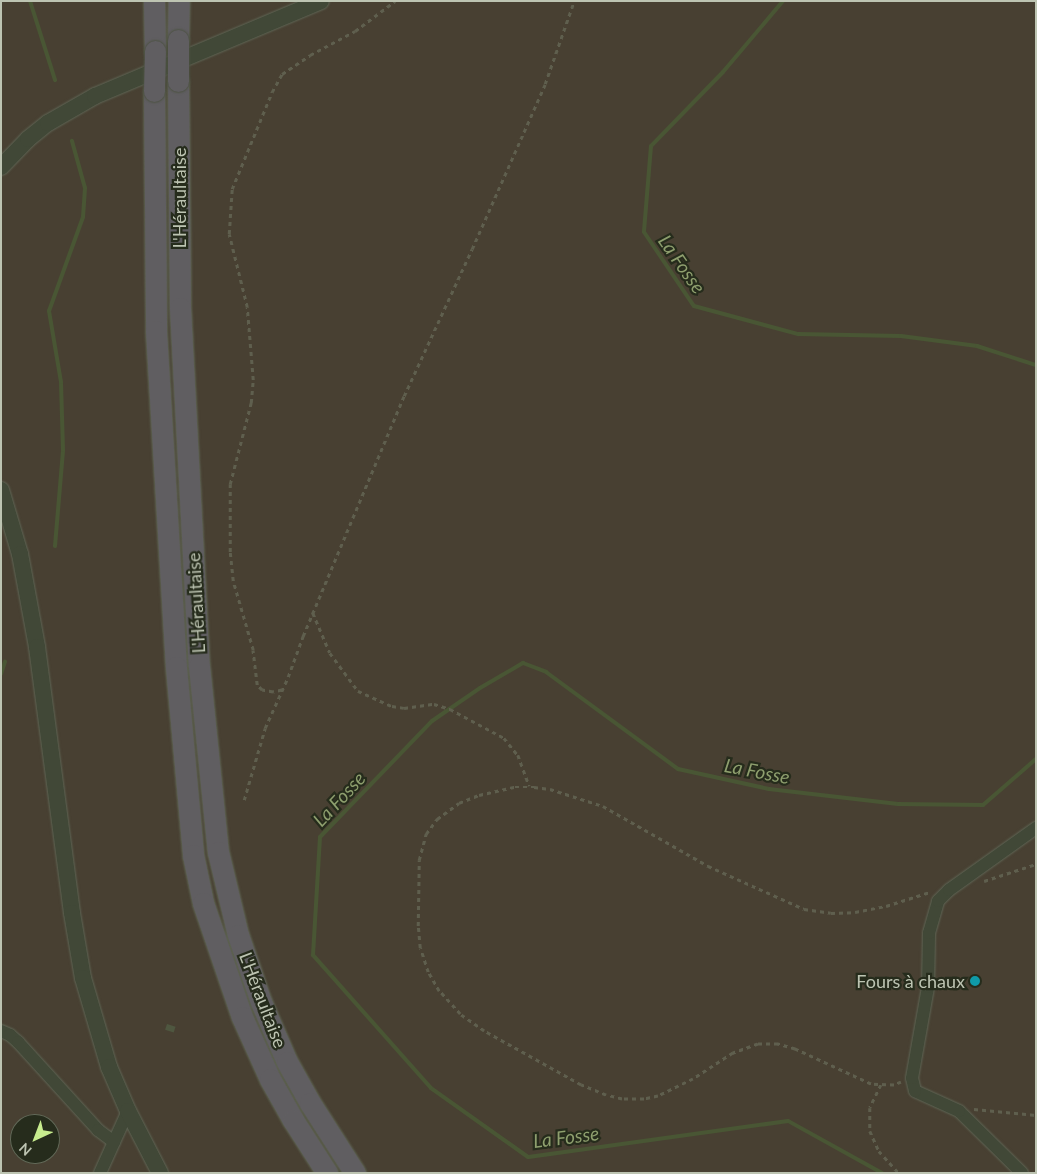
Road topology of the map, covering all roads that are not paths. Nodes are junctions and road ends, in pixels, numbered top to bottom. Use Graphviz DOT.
graph roads {
  1 [pos="154,1"];
  2 [pos="179,1"];
  3 [pos="321,1"];
  4 [pos="1,167"];
  5 [pos="1,490"];
  6 [pos="1036,828"];
  7 [pos="1,1031"];
  8 [pos="128,1111"];
  9 [pos="114,1142"];
  10 [pos="100,1173"];
  11 [pos="160,1173"];
  12 [pos="327,1173"];
  13 [pos="355,1173"];
  14 [pos="1022,1173"];
  1 -- 12 [label="highway, L'Héraultaise, bridge"];
  2 -- 13 [label="highway, L'Héraultaise, bridge"];
  3 -- 4 [label="street"];
  5 -- 8 [label="street"];
  6 -- 14 [label="street"];
  7 -- 9 [label="street"];
  8 -- 9 [label="street"];
  8 -- 11 [label="street"];
  9 -- 10 [label="street"];
}
